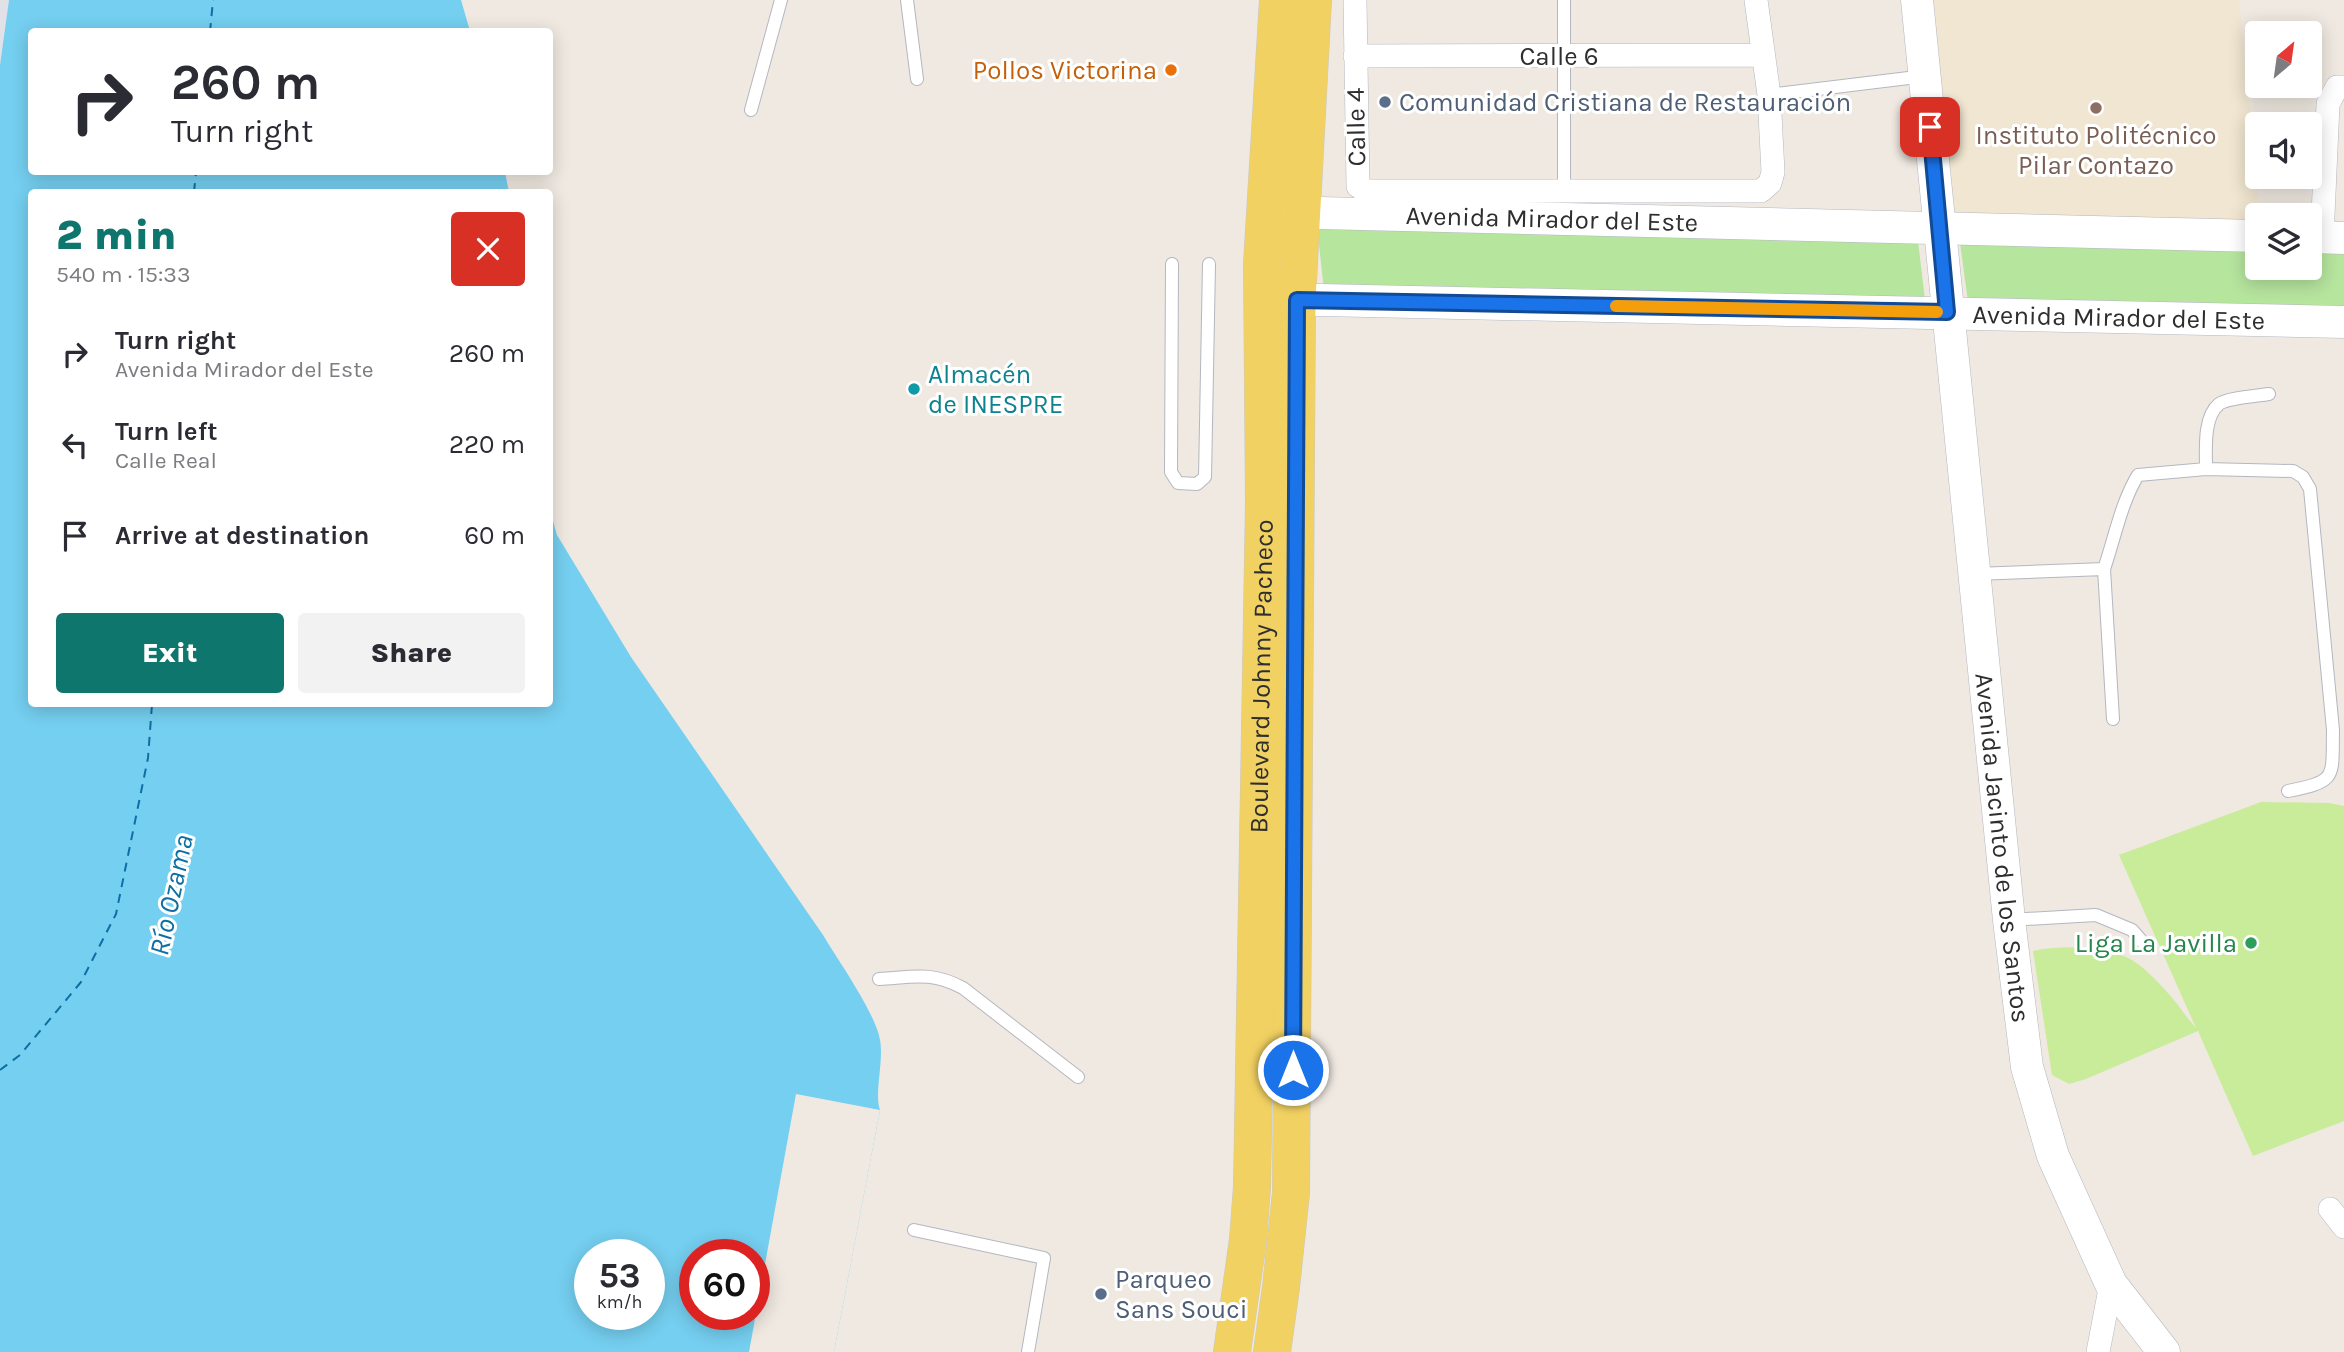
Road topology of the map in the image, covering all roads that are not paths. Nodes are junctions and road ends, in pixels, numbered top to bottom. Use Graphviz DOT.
graph roads {
  1 [pos="781,0"];
  2 [pos="907,0"];
  3 [pos="1278,0"];
  4 [pos="1313,0"];
  5 [pos="1355,0"];
  6 [pos="1564,0"];
  7 [pos="1756,0"];
  8 [pos="1917,0"];
  9 [pos="1763,55"];
  10 [pos="1566,56"];
  11 [pos="1355,57"];
  12 [pos="1925,76"];
  13 [pos="917,79"];
  14 [pos="2344,87"];
  15 [pos="1769,96"];
  16 [pos="751,110"];
  17 [pos="1564,191"];
  18 [pos="1283,212"];
  19 [pos="1940,230"];
  20 [pos="2245,236"];
  21 [pos="2325,238"];
  22 [pos="1171,264"];
  23 [pos="1209,264"];
  24 [pos="1280,299"];
  25 [pos="1947,312"];
  26 [pos="2344,322"];
  27 [pos="2269,394"];
  28 [pos="2206,469"];
  29 [pos="2104,569"];
  30 [pos="1975,575"];
  31 [pos="2113,719"];
  32 [pos="2288,791"];
  33 [pos="2008,920"];
  34 [pos="2147,947"];
  35 [pos="879,979"];
  36 [pos="1078,1077"];
  37 [pos="1268,1226"];
  38 [pos="914,1230"];
  39 [pos="2111,1284"];
  40 [pos="1028,1352"];
  41 [pos="1232,1352"];
  42 [pos="1272,1352"];
  43 [pos="2098,1352"];
  44 [pos="2164,1352"];
  1 -- 16 [label="lane"];
  2 -- 13 [label="lane"];
  3 -- 18 [label="main road, Boulevard Johnny Pacheco"];
  4 -- 18 [label="main road, Boulevard Johnny Pacheco"];
  5 -- 11 [label="street, Calle 4"];
  6 -- 10 [label="lane"];
  7 -- 9 [label="street"];
  8 -- 12 [label="street, Avenida Jacinto de los Santos"];
  9 -- 10 [label="street, Calle 6"];
  9 -- 15 [label="street"];
  10 -- 11 [label="street, Calle 6"];
  10 -- 17 [label="lane"];
  11 -- 17 [label="street, Calle 4"];
  12 -- 15 [label="lane"];
  12 -- 19 [label="street, Avenida Jacinto de los Santos"];
  14 -- 21 [label="street"];
  15 -- 17 [label="street, Calle 4"];
  18 -- 19 [label="street, Avenida Mirador del Este"];
  18 -- 24 [label="main road, Boulevard Johnny Pacheco"];
  19 -- 20 [label="street, Avenida Mirador del Este"];
  19 -- 25 [label="street, Avenida Jacinto de los Santos"];
  22 -- 23 [label="lane"];
  24 -- 25 [label="street, Avenida Mirador del Este"];
  24 -- 37 [label="main road, Boulevard Johnny Pacheco"];
  25 -- 26 [label="street, Avenida Mirador del Este"];
  25 -- 30 [label="street, Avenida Jacinto de los Santos"];
  27 -- 28 [label="lane"];
  28 -- 29 [label="lane"];
  28 -- 32 [label="lane"];
  29 -- 30 [label="lane"];
  29 -- 31 [label="lane"];
  30 -- 33 [label="street, Avenida Jacinto de los Santos"];
  33 -- 34 [label="lane"];
  33 -- 39 [label="street, Avenida Jacinto de los Santos"];
  35 -- 36 [label="lane"];
  37 -- 41 [label="main road, Boulevard Johnny Pacheco"];
  37 -- 42 [label="main road, Boulevard Johnny Pacheco"];
  38 -- 40 [label="lane"];
  39 -- 43 [label="street"];
  39 -- 44 [label="street, Avenida Jacinto de los Santos"];
}
